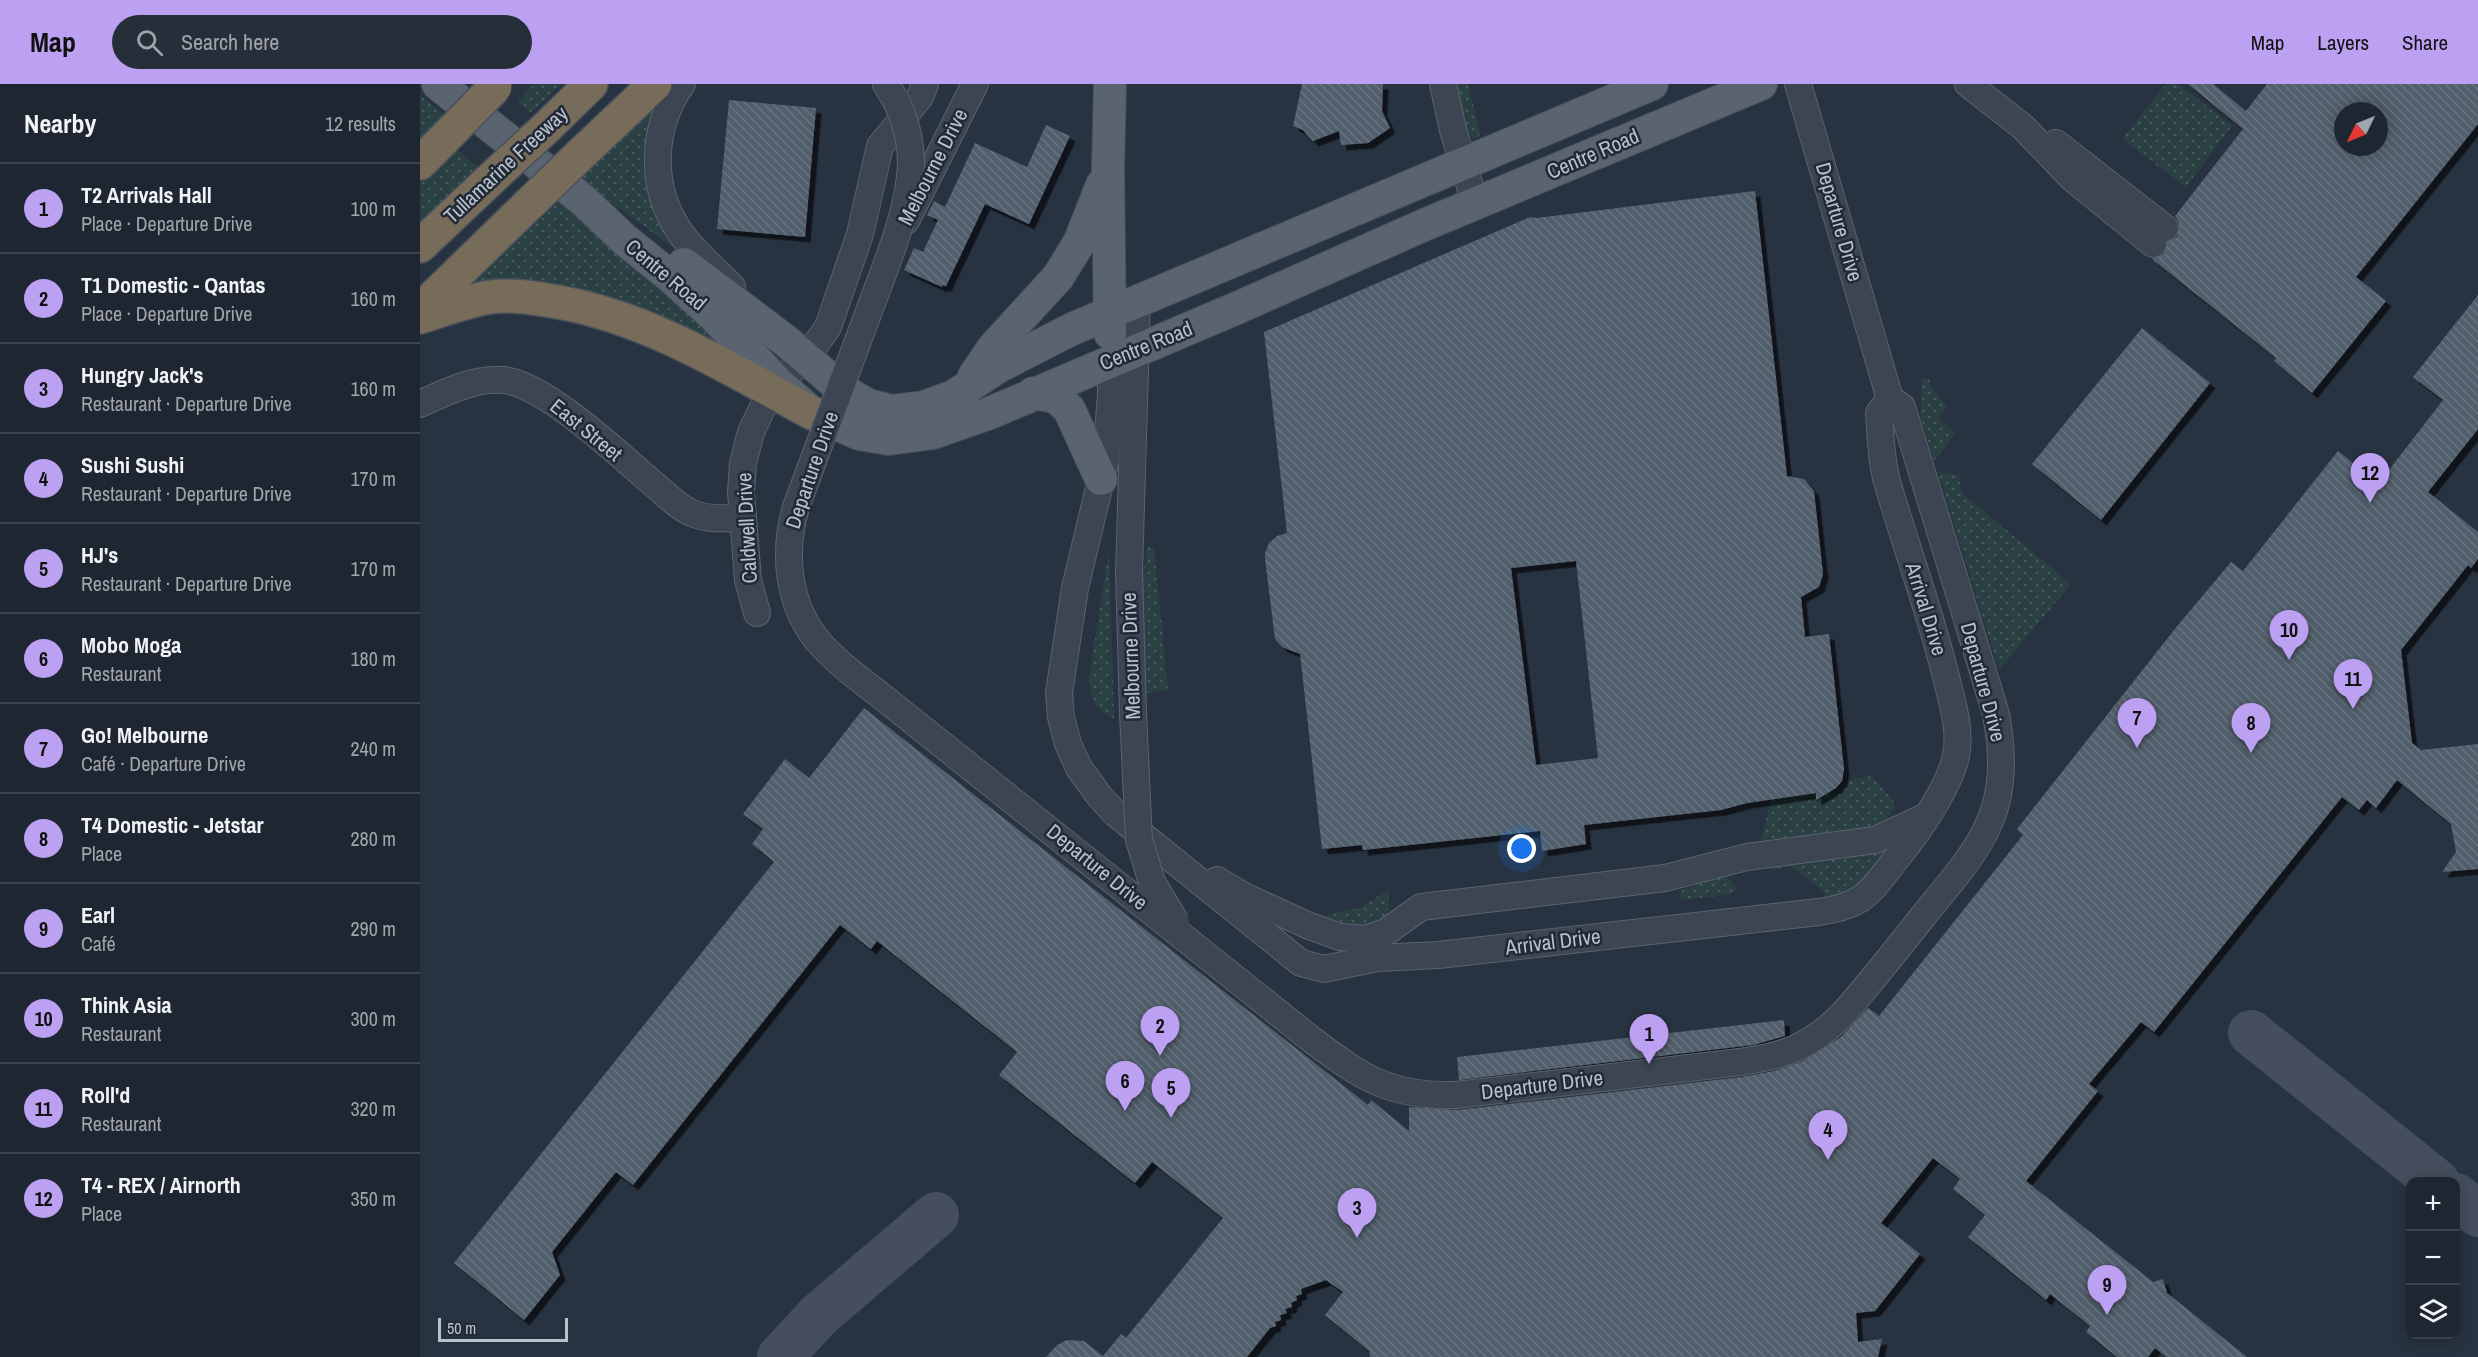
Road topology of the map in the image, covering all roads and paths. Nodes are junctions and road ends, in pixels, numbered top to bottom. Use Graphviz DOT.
graph roads {
  1 [pos="438,84"];
  2 [pos="591,84"];
  3 [pos="655,84"];
  4 [pos="682,84"];
  5 [pos="925,84"];
  6 [pos="975,84"];
  7 [pos="1110,84"];
  8 [pos="1443,84"];
  9 [pos="1652,84"];
  10 [pos="1761,84"];
  11 [pos="1798,84"];
  12 [pos="1820,84"];
  13 [pos="1968,84"];
  14 [pos="496,86"];
  15 [pos="890,92"];
  16 [pos="1808,117"];
  17 [pos="420,163"];
  18 [pos="1464,163"];
  19 [pos="1108,168"];
  20 [pos="584,201"];
  21 [pos="1475,203"];
  22 [pos="2159,236"];
  23 [pos="420,246"];
  24 [pos="891,251"];
  25 [pos="1123,307"];
  26 [pos="420,310"];
  27 [pos="420,317"];
  28 [pos="795,349"];
  29 [pos="1123,355"];
  30 [pos="778,385"];
  31 [pos="960,391"];
  32 [pos="1033,393"];
  33 [pos="1890,399"];
  34 [pos="420,404"];
  35 [pos="812,413"];
  36 [pos="909,438"];
  37 [pos="1101,479"];
  38 [pos="743,518"];
  39 [pos="757,614"];
  40 [pos="1061,717"];
  41 [pos="1925,817"];
  42 [pos="1175,862"];
  43 [pos="1195,945"];
  1 -- 20 [label="main road, Centre Road"];
  2 -- 23 [label="highway, Tullamarine Freeway, bridge"];
  3 -- 26 [label="highway, bridge"];
  4 -- 28 [label="street"];
  5 -- 28 [label="street, Caldwell Drive"];
  6 -- 24 [label="street, Melbourne Drive, bridge"];
  7 -- 19 [label="main road, Melbourne Drive"];
  8 -- 18 [label="street"];
  9 -- 18 [label="main road, Centre Road"];
  10 -- 21 [label="main road, Centre Road"];
  11 -- 16 [label="street, Departure Drive"];
  12 -- 16 [label="street"];
  13 -- 22 [label="street"];
  14 -- 17 [label="highway, bridge"];
  15 -- 24 [label="street, bridge"];
  16 -- 33 [label="street, Departure Drive"];
  18 -- 21 [label="street"];
  18 -- 25 [label="main road, Centre Road"];
  19 -- 25 [label="main road, Melbourne Drive"];
  19 -- 31 [label="main road, Melbourne Drive"];
  20 -- 28 [label="main road, Centre Road"];
  20 -- 30 [label="main road, Centre Road"];
  21 -- 29 [label="main road, Centre Road"];
  24 -- 43 [label="street, Departure Drive, bridge"];
  25 -- 29 [label="main road, Melbourne Drive"];
  25 -- 31 [label="main road, Centre Road"];
  27 -- 30 [label="highway"];
  28 -- 30 [label="street, Caldwell Drive"];
  28 -- 31 [label="main road, Centre Road"];
  29 -- 32 [label="main road, Centre Road"];
  29 -- 37 [label="street, Melbourne Drive"];
  29 -- 43 [label="street, Melbourne Drive, bridge"];
  30 -- 35 [label="highway"];
  30 -- 38 [label="street, Caldwell Drive"];
  31 -- 36 [label="main road"];
  32 -- 36 [label="main road, Centre Road"];
  32 -- 37 [label="main road"];
  33 -- 41 [label="street, Arrival Drive"];
  33 -- 43 [label="street, Departure Drive, bridge"];
  34 -- 38 [label="street, East Street"];
  35 -- 36 [label="main road, Centre Road"];
  37 -- 40 [label="street, Melbourne Drive"];
  38 -- 39 [label="street, Caldwell Drive"];
  40 -- 42 [label="street, Arrival Drive"];
  41 -- 42 [label="street, Arrival Drive"];
  41 -- 42 [label="street, Arrival Drive"];
}
